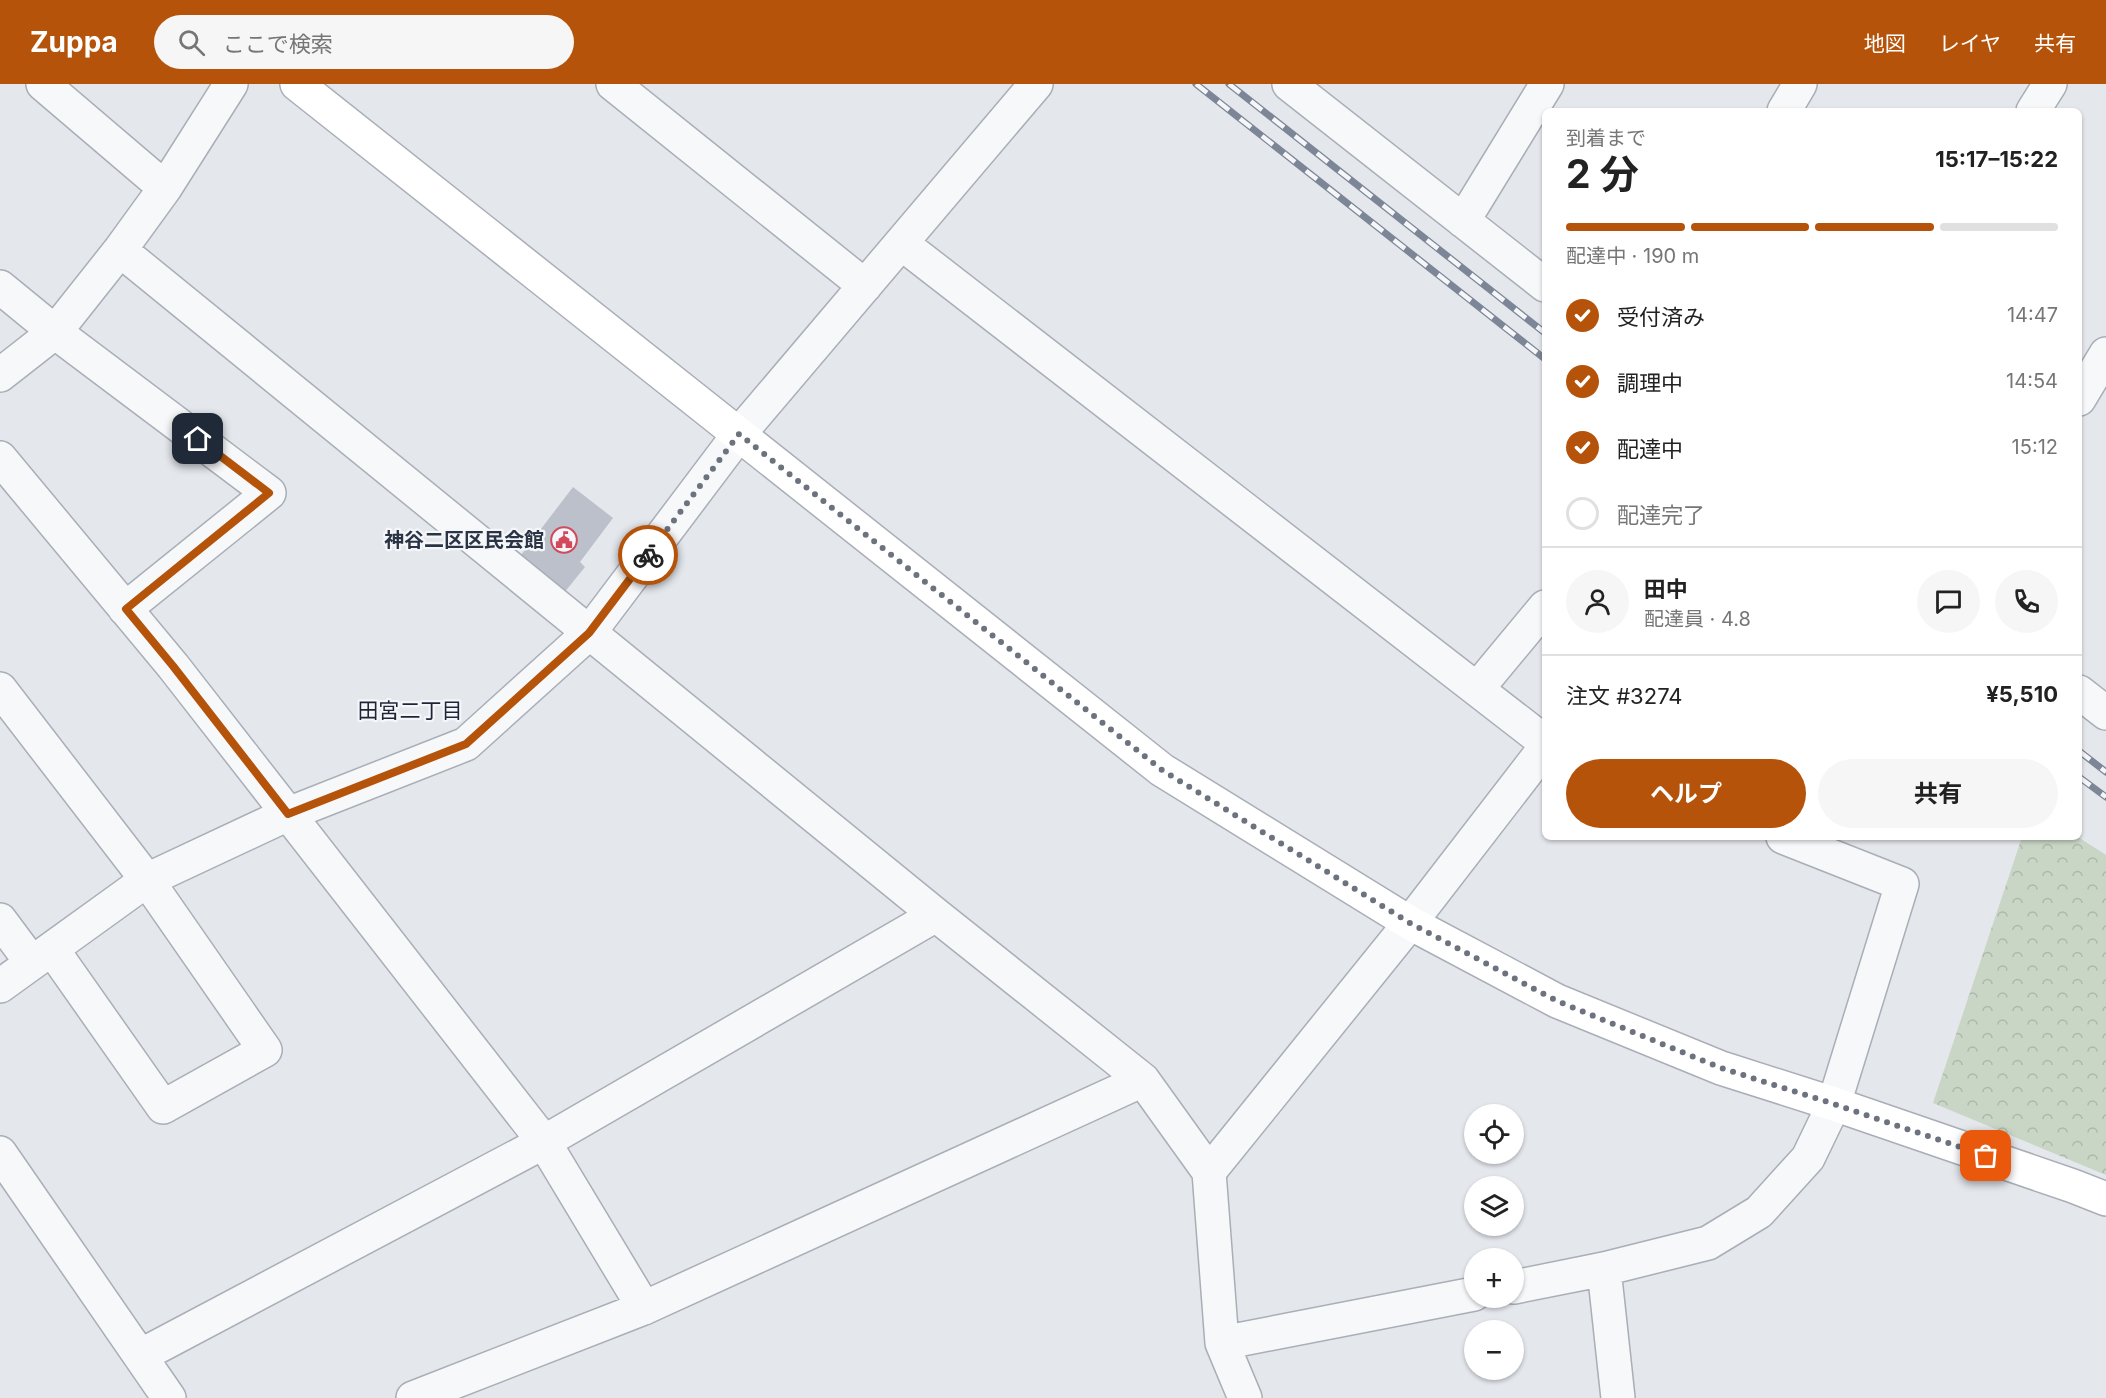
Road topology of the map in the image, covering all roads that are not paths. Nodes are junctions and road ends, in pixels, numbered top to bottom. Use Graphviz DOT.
graph roads {
  1 [pos="43,84"];
  2 [pos="231,84"];
  3 [pos="297,84"];
  4 [pos="613,84"];
  5 [pos="1036,84"];
  6 [pos="1547,84"];
  7 [pos="1800,84"];
  8 [pos="2050,84"];
  9 [pos="1294,85"];
  10 [pos="1786,108"];
  11 [pos="2035,108"];
  12 [pos="165,188"];
  13 [pos="1463,221"];
  14 [pos="901,243"];
  15 [pos="120,250"];
  16 [pos="1542,283"];
  17 [pos="865,286"];
  18 [pos="0,287"];
  19 [pos="55,332"];
  20 [pos="2106,354"];
  21 [pos="0,375"];
  22 [pos="2082,394"];
  23 [pos="739,434"];
  24 [pos="0,458"];
  25 [pos="126,609"];
  26 [pos="1542,611"];
  27 [pos="589,633"];
  28 [pos="0,689"];
  29 [pos="1477,689"];
  30 [pos="2082,694"];
  31 [pos="2106,713"];
  32 [pos="1542,740"];
  33 [pos="1542,752"];
  34 [pos="288,814"];
  35 [pos="1791,840"];
  36 [pos="147,880"];
  37 [pos="936,915"];
  38 [pos="0,920"];
  39 [pos="1410,923"];
  40 [pos="42,956"];
  41 [pos="0,986"];
  42 [pos="1143,1080"];
  43 [pos="1834,1104"];
  44 [pos="544,1142"];
  45 [pos="0,1153"];
  46 [pos="1209,1172"];
  47 [pos="2106,1199"];
  48 [pos="1604,1269"];
  49 [pos="1524,1285"];
  50 [pos="1464,1296"];
  51 [pos="645,1308"];
  52 [pos="1222,1343"];
  53 [pos="140,1356"];
  54 [pos="169,1398"];
  55 [pos="413,1398"];
  56 [pos="1245,1398"];
  57 [pos="1618,1398"];
  1 -- 12 [label="street"];
  2 -- 12 [label="street"];
  3 -- 23 [label="street"];
  4 -- 17 [label="street"];
  5 -- 14 [label="street"];
  6 -- 13 [label="street"];
  7 -- 10 [label="street"];
  8 -- 11 [label="street"];
  9 -- 13 [label="street"];
  12 -- 15 [label="street"];
  13 -- 16 [label="street"];
  14 -- 17 [label="street"];
  14 -- 29 [label="street"];
  15 -- 19 [label="street"];
  15 -- 27 [label="street"];
  17 -- 23 [label="street"];
  18 -- 19 [label="street"];
  19 -- 21 [label="street"];
  19 -- 25 [label="street"];
  20 -- 22 [label="street"];
  23 -- 27 [label="street"];
  23 -- 39 [label="street"];
  24 -- 25 [label="street"];
  25 -- 34 [label="street"];
  26 -- 29 [label="street"];
  27 -- 34 [label="street"];
  27 -- 37 [label="street"];
  28 -- 36 [label="street"];
  29 -- 32 [label="street"];
  30 -- 31 [label="street"];
  33 -- 39 [label="street"];
  34 -- 36 [label="street"];
  34 -- 44 [label="street"];
  35 -- 43 [label="street"];
  36 -- 40 [label="street"];
  36 -- 40 [label="street"];
  37 -- 42 [label="street"];
  37 -- 44 [label="street"];
  38 -- 40 [label="street"];
  39 -- 43 [label="street"];
  39 -- 46 [label="street"];
  40 -- 41 [label="street"];
  42 -- 46 [label="street"];
  42 -- 51 [label="street"];
  43 -- 47 [label="street"];
  43 -- 48 [label="street"];
  44 -- 51 [label="street"];
  44 -- 53 [label="street"];
  45 -- 53 [label="street"];
  46 -- 52 [label="street"];
  48 -- 49 [label="street"];
  48 -- 57 [label="street"];
  50 -- 52 [label="street"];
  51 -- 55 [label="street"];
  52 -- 56 [label="street"];
  53 -- 54 [label="street"];
}
